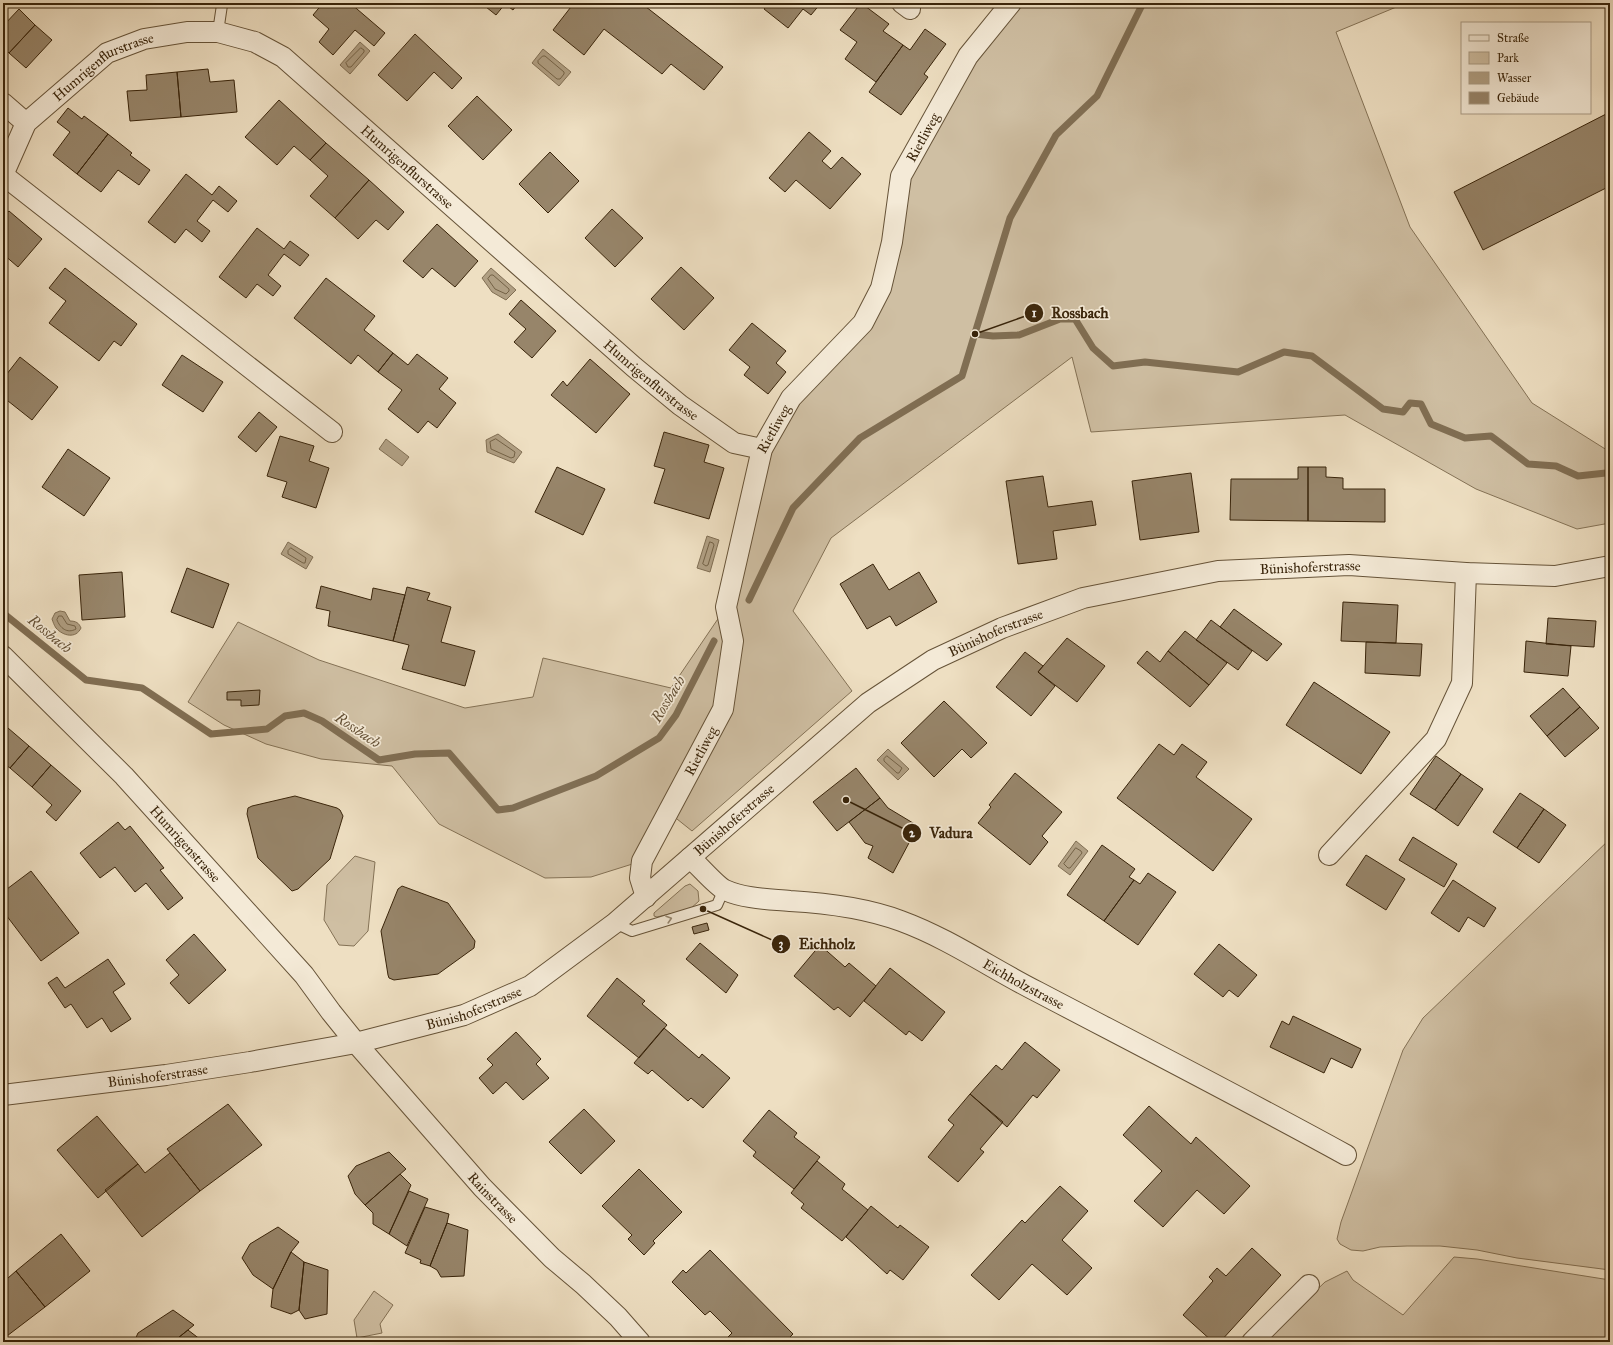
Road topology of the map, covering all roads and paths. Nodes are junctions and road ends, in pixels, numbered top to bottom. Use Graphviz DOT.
graph roads {
  1 [pos="220,3"];
  2 [pos="1012,3"];
  3 [pos="218,32"];
  4 [pos="3,103"];
  5 [pos="26,123"];
  6 [pos="3,175"];
  7 [pos="332,432"];
  8 [pos="762,449"];
  9 [pos="1610,566"];
  10 [pos="1466,573"];
  11 [pos="3,656"];
  12 [pos="1329,855"];
  13 [pos="690,858"];
  14 [pos="724,889"];
  15 [pos="646,897"];
  16 [pos="623,927"];
  17 [pos="356,1043"];
  18 [pos="3,1095"];
  19 [pos="1346,1154"];
  20 [pos="1308,1286"];
  21 [pos="640,1342"];
  22 [pos="1252,1342"];
  1 -- 3 [label="lane"];
  2 -- 8 [label="street, Rietliweg"];
  3 -- 5 [label="street, Humrigenflurstrasse"];
  3 -- 8 [label="street, Humrigenflurstrasse"];
  4 -- 5 [label="street"];
  5 -- 6 [label="street, Humrigenflurstrasse"];
  6 -- 7 [label="street, Humrigenflurstrasse"];
  8 -- 15 [label="street, Rietliweg"];
  9 -- 10 [label="street, Bünishoferstrasse"];
  10 -- 12 [label="street"];
  10 -- 13 [label="street, Bünishoferstrasse"];
  11 -- 17 [label="street, Humrigenstrasse"];
  13 -- 14 [label="street, Eichholzstrasse"];
  13 -- 15 [label="street, Bünishoferstrasse"];
  16 -- 14 [label="lane, one-way"];
  14 -- 19 [label="street, Eichholzstrasse"];
  15 -- 16 [label="street, Bünishoferstrasse"];
  16 -- 17 [label="street, Bünishoferstrasse"];
  17 -- 18 [label="street, Bünishoferstrasse"];
  17 -- 21 [label="street, Rainstrasse"];
  20 -- 22 [label="street"];
}
